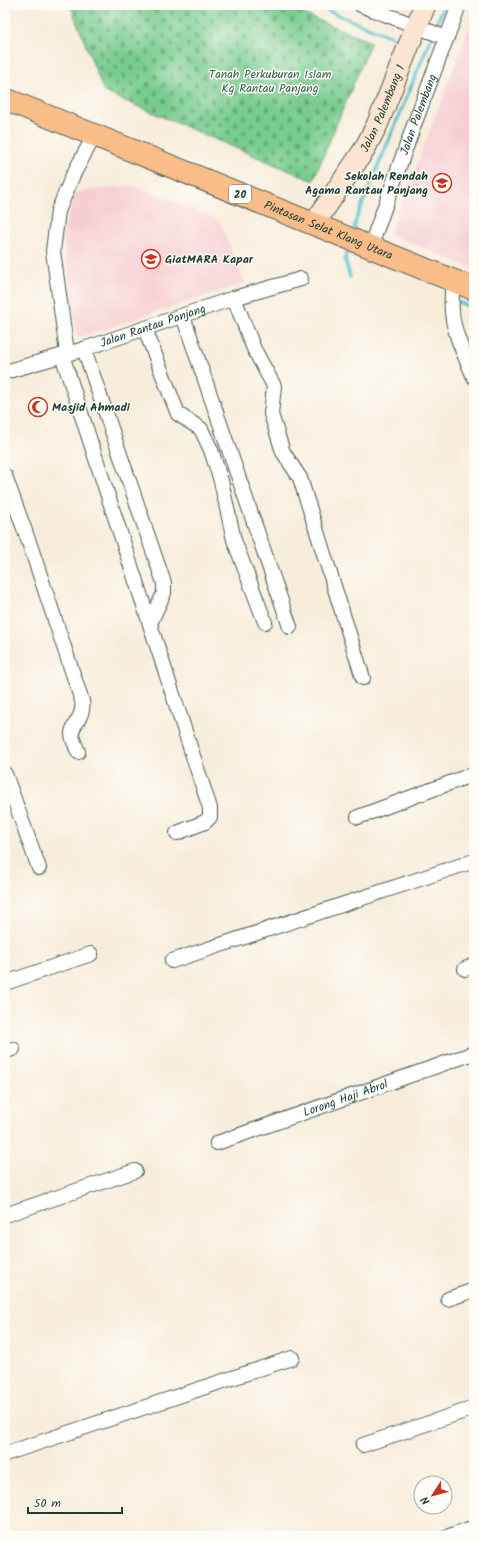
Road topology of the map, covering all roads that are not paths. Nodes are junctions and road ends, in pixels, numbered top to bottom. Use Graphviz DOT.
graph roads {
  1 [pos="361,5"];
  2 [pos="425,5"];
  3 [pos="460,5"];
  4 [pos="419,27"];
  5 [pos="442,37"];
  6 [pos="5,99"];
  7 [pos="94,136"];
  8 [pos="314,224"];
  9 [pos="370,248"];
  10 [pos="301,279"];
  11 [pos="452,280"];
  12 [pos="474,289"];
  13 [pos="234,298"];
  14 [pos="183,316"];
  15 [pos="145,329"];
  16 [pos="84,349"];
  17 [pos="65,354"];
  18 [pos="5,372"];
  19 [pos="474,377"];
  20 [pos="5,476"];
  21 [pos="265,622"];
  22 [pos="150,623"];
  23 [pos="290,627"];
  24 [pos="363,678"];
  25 [pos="78,752"];
  26 [pos="5,774"];
  27 [pos="474,774"];
  28 [pos="358,817"];
  29 [pos="177,833"];
  30 [pos="474,861"];
  31 [pos="39,868"];
  32 [pos="91,954"];
  33 [pos="172,961"];
  34 [pos="5,983"];
  35 [pos="474,1053"];
  36 [pos="217,1143"];
  37 [pos="135,1171"];
  38 [pos="5,1215"];
  39 [pos="474,1290"];
  40 [pos="448,1299"];
  41 [pos="292,1358"];
  42 [pos="474,1408"];
  43 [pos="363,1445"];
  44 [pos="5,1454"];
  45 [pos="474,1527"];
  46 [pos="449,1536"];
  1 -- 4 [label="street"];
  2 -- 4 [label="street, Jalan Palembang 1"];
  3 -- 5 [label="street, Jalan Palembang"];
  4 -- 5 [label="street"];
  4 -- 8 [label="street, Jalan Palembang 1"];
  5 -- 9 [label="street, Jalan Palembang"];
  6 -- 7 [label="highway, Pintasan Selat Klang Utara / 20"];
  7 -- 8 [label="highway, Pintasan Selat Klang Utara / 20"];
  7 -- 17 [label="street"];
  8 -- 9 [label="highway, Pintasan Selat Klang Utara / 20"];
  9 -- 11 [label="highway, Pintasan Selat Klang Utara / 20"];
  10 -- 13 [label="street, Jalan Rantau Panjang"];
  11 -- 12 [label="highway, Pintasan Selat Klang Utara / 20"];
  11 -- 19 [label="street"];
  13 -- 14 [label="street, Jalan Rantau Panjang"];
  13 -- 24 [label="street"];
  14 -- 15 [label="street, Jalan Rantau Panjang"];
  14 -- 23 [label="street"];
  15 -- 16 [label="street, Jalan Rantau Panjang"];
  15 -- 21 [label="street"];
  16 -- 17 [label="street, Jalan Rantau Panjang"];
  16 -- 22 [label="street"];
  17 -- 18 [label="street, Jalan Rantau Panjang"];
  17 -- 22 [label="street"];
  20 -- 25 [label="street"];
  22 -- 29 [label="street"];
  26 -- 31 [label="street"];
  27 -- 28 [label="street"];
  30 -- 33 [label="street"];
  32 -- 34 [label="street"];
  35 -- 36 [label="street, Lorong Haji Abrol"];
  37 -- 38 [label="street"];
  39 -- 40 [label="street"];
  41 -- 44 [label="street"];
  42 -- 43 [label="street"];
  45 -- 46 [label="street"];
}
